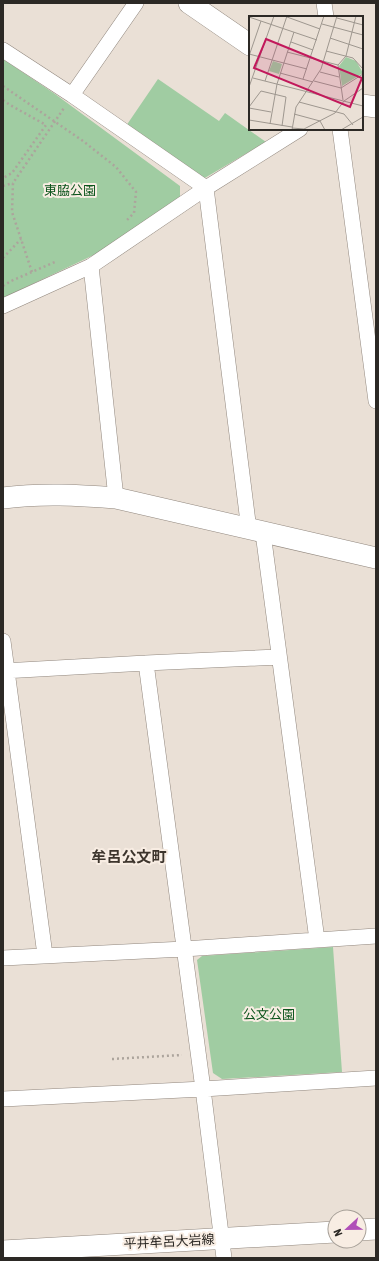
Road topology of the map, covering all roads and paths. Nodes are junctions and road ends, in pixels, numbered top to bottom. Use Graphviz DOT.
graph roads {
  1 [pos="136,3"];
  2 [pos="189,3"];
  3 [pos="324,3"];
  4 [pos="326,16"];
  5 [pos="249,44"];
  6 [pos="3,50"];
  7 [pos="3,86"];
  8 [pos="72,95"];
  9 [pos="3,100"];
  10 [pos="363,105"];
  11 [pos="376,107"];
  12 [pos="56,122"];
  13 [pos="298,130"];
  14 [pos="340,130"];
  15 [pos="3,178"];
  16 [pos="13,183"];
  17 [pos="3,186"];
  18 [pos="206,188"];
  19 [pos="125,222"];
  20 [pos="21,239"];
  21 [pos="3,258"];
  22 [pos="59,260"];
  23 [pos="91,266"];
  24 [pos="32,272"];
  25 [pos="3,286"];
  26 [pos="40,289"];
  27 [pos="3,306"];
  28 [pos="376,401"];
  29 [pos="3,498"];
  30 [pos="116,498"];
  31 [pos="256,531"];
  32 [pos="376,558"];
  33 [pos="3,641"];
  34 [pos="279,657"];
  35 [pos="146,663"];
  36 [pos="5,671"];
  37 [pos="376,936"];
  38 [pos="317,940"];
  39 [pos="184,949"];
  40 [pos="45,955"];
  41 [pos="3,958"];
  42 [pos="198,1054"];
  43 [pos="112,1059"];
  44 [pos="376,1078"];
  45 [pos="203,1089"];
  46 [pos="3,1099"];
  47 [pos="327,1233"];
  48 [pos="224,1248"];
  49 [pos="3,1251"];
  1 -- 8 [label="street"];
  2 -- 5 [label="street"];
  3 -- 4 [label="street"];
  6 -- 8 [label="street"];
  7 -- 12 [label="path"];
  8 -- 12 [label="path"];
  8 -- 18 [label="street"];
  9 -- 15 [label="path"];
  10 -- 11 [label="street"];
  12 -- 16 [label="path"];
  12 -- 19 [label="path"];
  13 -- 18 [label="street"];
  14 -- 28 [label="street"];
  16 -- 17 [label="path"];
  16 -- 20 [label="path"];
  18 -- 23 [label="street"];
  18 -- 31 [label="street"];
  20 -- 21 [label="path"];
  20 -- 24 [label="path"];
  22 -- 24 [label="path"];
  23 -- 26 [label="street"];
  23 -- 30 [label="street"];
  24 -- 25 [label="path"];
  24 -- 26 [label="path"];
  26 -- 27 [label="street"];
  29 -- 30 [label="street"];
  30 -- 31 [label="street"];
  31 -- 32 [label="street"];
  31 -- 34 [label="street"];
  33 -- 36 [label="street"];
  34 -- 35 [label="street"];
  34 -- 38 [label="street"];
  35 -- 36 [label="street"];
  35 -- 39 [label="street"];
  36 -- 40 [label="street"];
  37 -- 38 [label="street"];
  38 -- 39 [label="street"];
  39 -- 40 [label="street"];
  39 -- 42 [label="street"];
  40 -- 41 [label="street"];
  42 -- 43 [label="path"];
  42 -- 45 [label="street"];
  44 -- 45 [label="street"];
  45 -- 46 [label="street"];
  45 -- 48 [label="street"];
  47 -- 48 [label="street, 平井牟呂大岩線"];
  48 -- 49 [label="street, 平井牟呂大岩線"];
}
